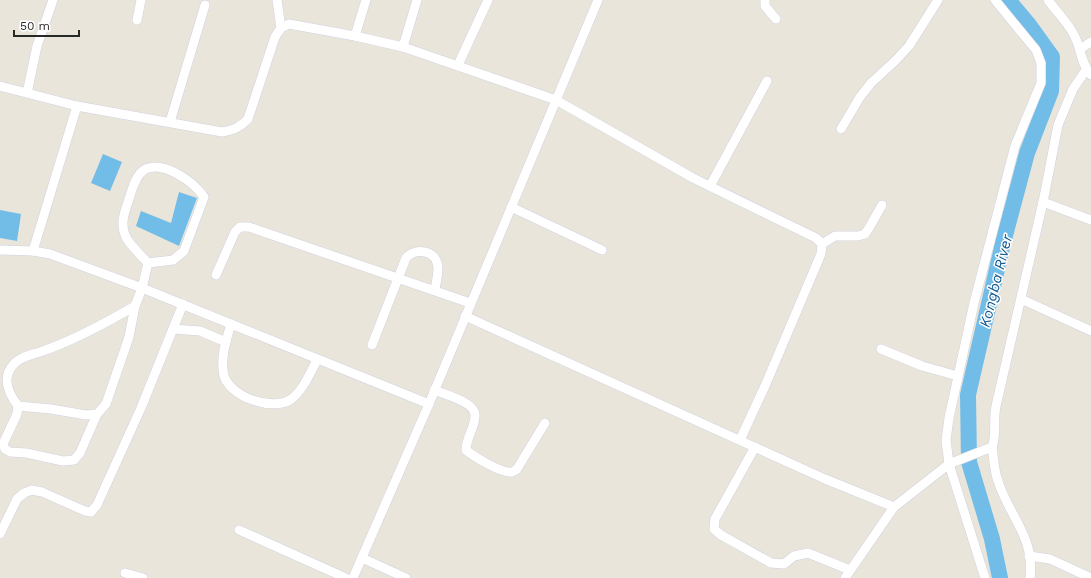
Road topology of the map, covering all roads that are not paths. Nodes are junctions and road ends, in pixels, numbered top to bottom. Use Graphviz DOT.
graph roads {
  1 [pos="53,0"];
  2 [pos="141,0"];
  3 [pos="277,0"];
  4 [pos="366,0"];
  5 [pos="417,0"];
  6 [pos="488,0"];
  7 [pos="598,0"];
  8 [pos="765,0"];
  9 [pos="938,0"];
  10 [pos="995,0"];
  11 [pos="1048,0"];
  12 [pos="205,5"];
  13 [pos="137,20"];
  14 [pos="776,20"];
  15 [pos="281,28"];
  16 [pos="355,36"];
  17 [pos="1091,42"];
  18 [pos="403,47"];
  19 [pos="1080,48"];
  20 [pos="458,65"];
  21 [pos="1088,72"];
  22 [pos="767,81"];
  23 [pos="0,86"];
  24 [pos="27,93"];
  25 [pos="556,100"];
  26 [pos="77,106"];
  27 [pos="170,122"];
  28 [pos="841,129"];
  29 [pos="710,186"];
  30 [pos="1043,202"];
  31 [pos="882,205"];
  32 [pos="510,207"];
  33 [pos="1091,220"];
  34 [pos="822,244"];
  35 [pos="0,250"];
  36 [pos="602,250"];
  37 [pos="33,251"];
  38 [pos="148,263"];
  39 [pos="216,275"];
  40 [pos="399,277"];
  41 [pos="142,288"];
  42 [pos="435,290"];
  43 [pos="1021,299"];
  44 [pos="470,303"];
  45 [pos="183,304"];
  46 [pos="134,306"];
  47 [pos="465,316"];
  48 [pos="231,324"];
  49 [pos="173,329"];
  50 [pos="1091,331"];
  51 [pos="226,342"];
  52 [pos="372,345"];
  53 [pos="881,349"];
  54 [pos="318,360"];
  55 [pos="958,376"];
  56 [pos="434,390"];
  57 [pos="429,404"];
  58 [pos="18,406"];
  59 [pos="97,414"];
  60 [pos="545,423"];
  61 [pos="740,440"];
  62 [pos="755,447"];
  63 [pos="989,449"];
  64 [pos="951,463"];
  65 [pos="894,507"];
  66 [pos="239,530"];
  67 [pos="0,534"];
  68 [pos="1030,556"];
  69 [pos="362,558"];
  70 [pos="125,573"];
  71 [pos="848,574"];
  72 [pos="396,576"];
  73 [pos="143,578"];
  74 [pos="346,578"];
  75 [pos="353,578"];
  76 [pos="406,578"];
  77 [pos="984,578"];
  78 [pos="1030,578"];
  79 [pos="1091,578"];
  1 -- 24 [label="street"];
  2 -- 13 [label="street"];
  3 -- 15 [label="street"];
  4 -- 16 [label="street"];
  5 -- 18 [label="street"];
  6 -- 20 [label="street"];
  7 -- 25 [label="street"];
  8 -- 14 [label="street"];
  9 -- 28 [label="street"];
  10 -- 55 [label="street"];
  11 -- 19 [label="street"];
  12 -- 27 [label="street"];
  15 -- 16 [label="street"];
  15 -- 27 [label="street"];
  16 -- 18 [label="street"];
  17 -- 19 [label="street"];
  18 -- 20 [label="street"];
  19 -- 21 [label="street"];
  20 -- 25 [label="street"];
  21 -- 30 [label="street"];
  22 -- 29 [label="street"];
  23 -- 24 [label="street"];
  24 -- 26 [label="street"];
  25 -- 29 [label="street"];
  25 -- 32 [label="street"];
  26 -- 27 [label="street"];
  26 -- 37 [label="street"];
  29 -- 34 [label="street"];
  30 -- 33 [label="street"];
  30 -- 43 [label="street"];
  31 -- 34 [label="street"];
  32 -- 36 [label="street"];
  32 -- 44 [label="street"];
  34 -- 61 [label="street"];
  35 -- 37 [label="street"];
  37 -- 41 [label="street"];
  38 -- 38 [label="street"];
  38 -- 41 [label="street"];
  39 -- 40 [label="street"];
  40 -- 42 [label="street"];
  40 -- 42 [label="street"];
  40 -- 52 [label="street"];
  41 -- 45 [label="street"];
  41 -- 46 [label="street"];
  42 -- 44 [label="street"];
  43 -- 50 [label="street"];
  43 -- 63 [label="street"];
  44 -- 47 [label="street"];
  45 -- 48 [label="street"];
  45 -- 49 [label="street"];
  46 -- 58 [label="street"];
  46 -- 59 [label="street"];
  47 -- 56 [label="street"];
  47 -- 61 [label="street"];
  48 -- 51 [label="street"];
  48 -- 54 [label="street"];
  49 -- 51 [label="street"];
  49 -- 67 [label="street"];
  51 -- 54 [label="street"];
  53 -- 55 [label="street"];
  54 -- 57 [label="street"];
  55 -- 64 [label="street"];
  56 -- 57 [label="street"];
  56 -- 60 [label="street"];
  57 -- 69 [label="street"];
  58 -- 59 [label="street"];
  58 -- 59 [label="street"];
  61 -- 62 [label="street"];
  62 -- 65 [label="street"];
  62 -- 71 [label="street"];
  63 -- 64 [label="street"];
  63 -- 68 [label="street"];
  64 -- 65 [label="street"];
  64 -- 77 [label="street"];
  65 -- 71 [label="street"];
  66 -- 74 [label="street"];
  68 -- 78 [label="street"];
  68 -- 79 [label="street"];
  69 -- 72 [label="street"];
  69 -- 75 [label="street"];
  70 -- 73 [label="street"];
  72 -- 76 [label="street"];
}
